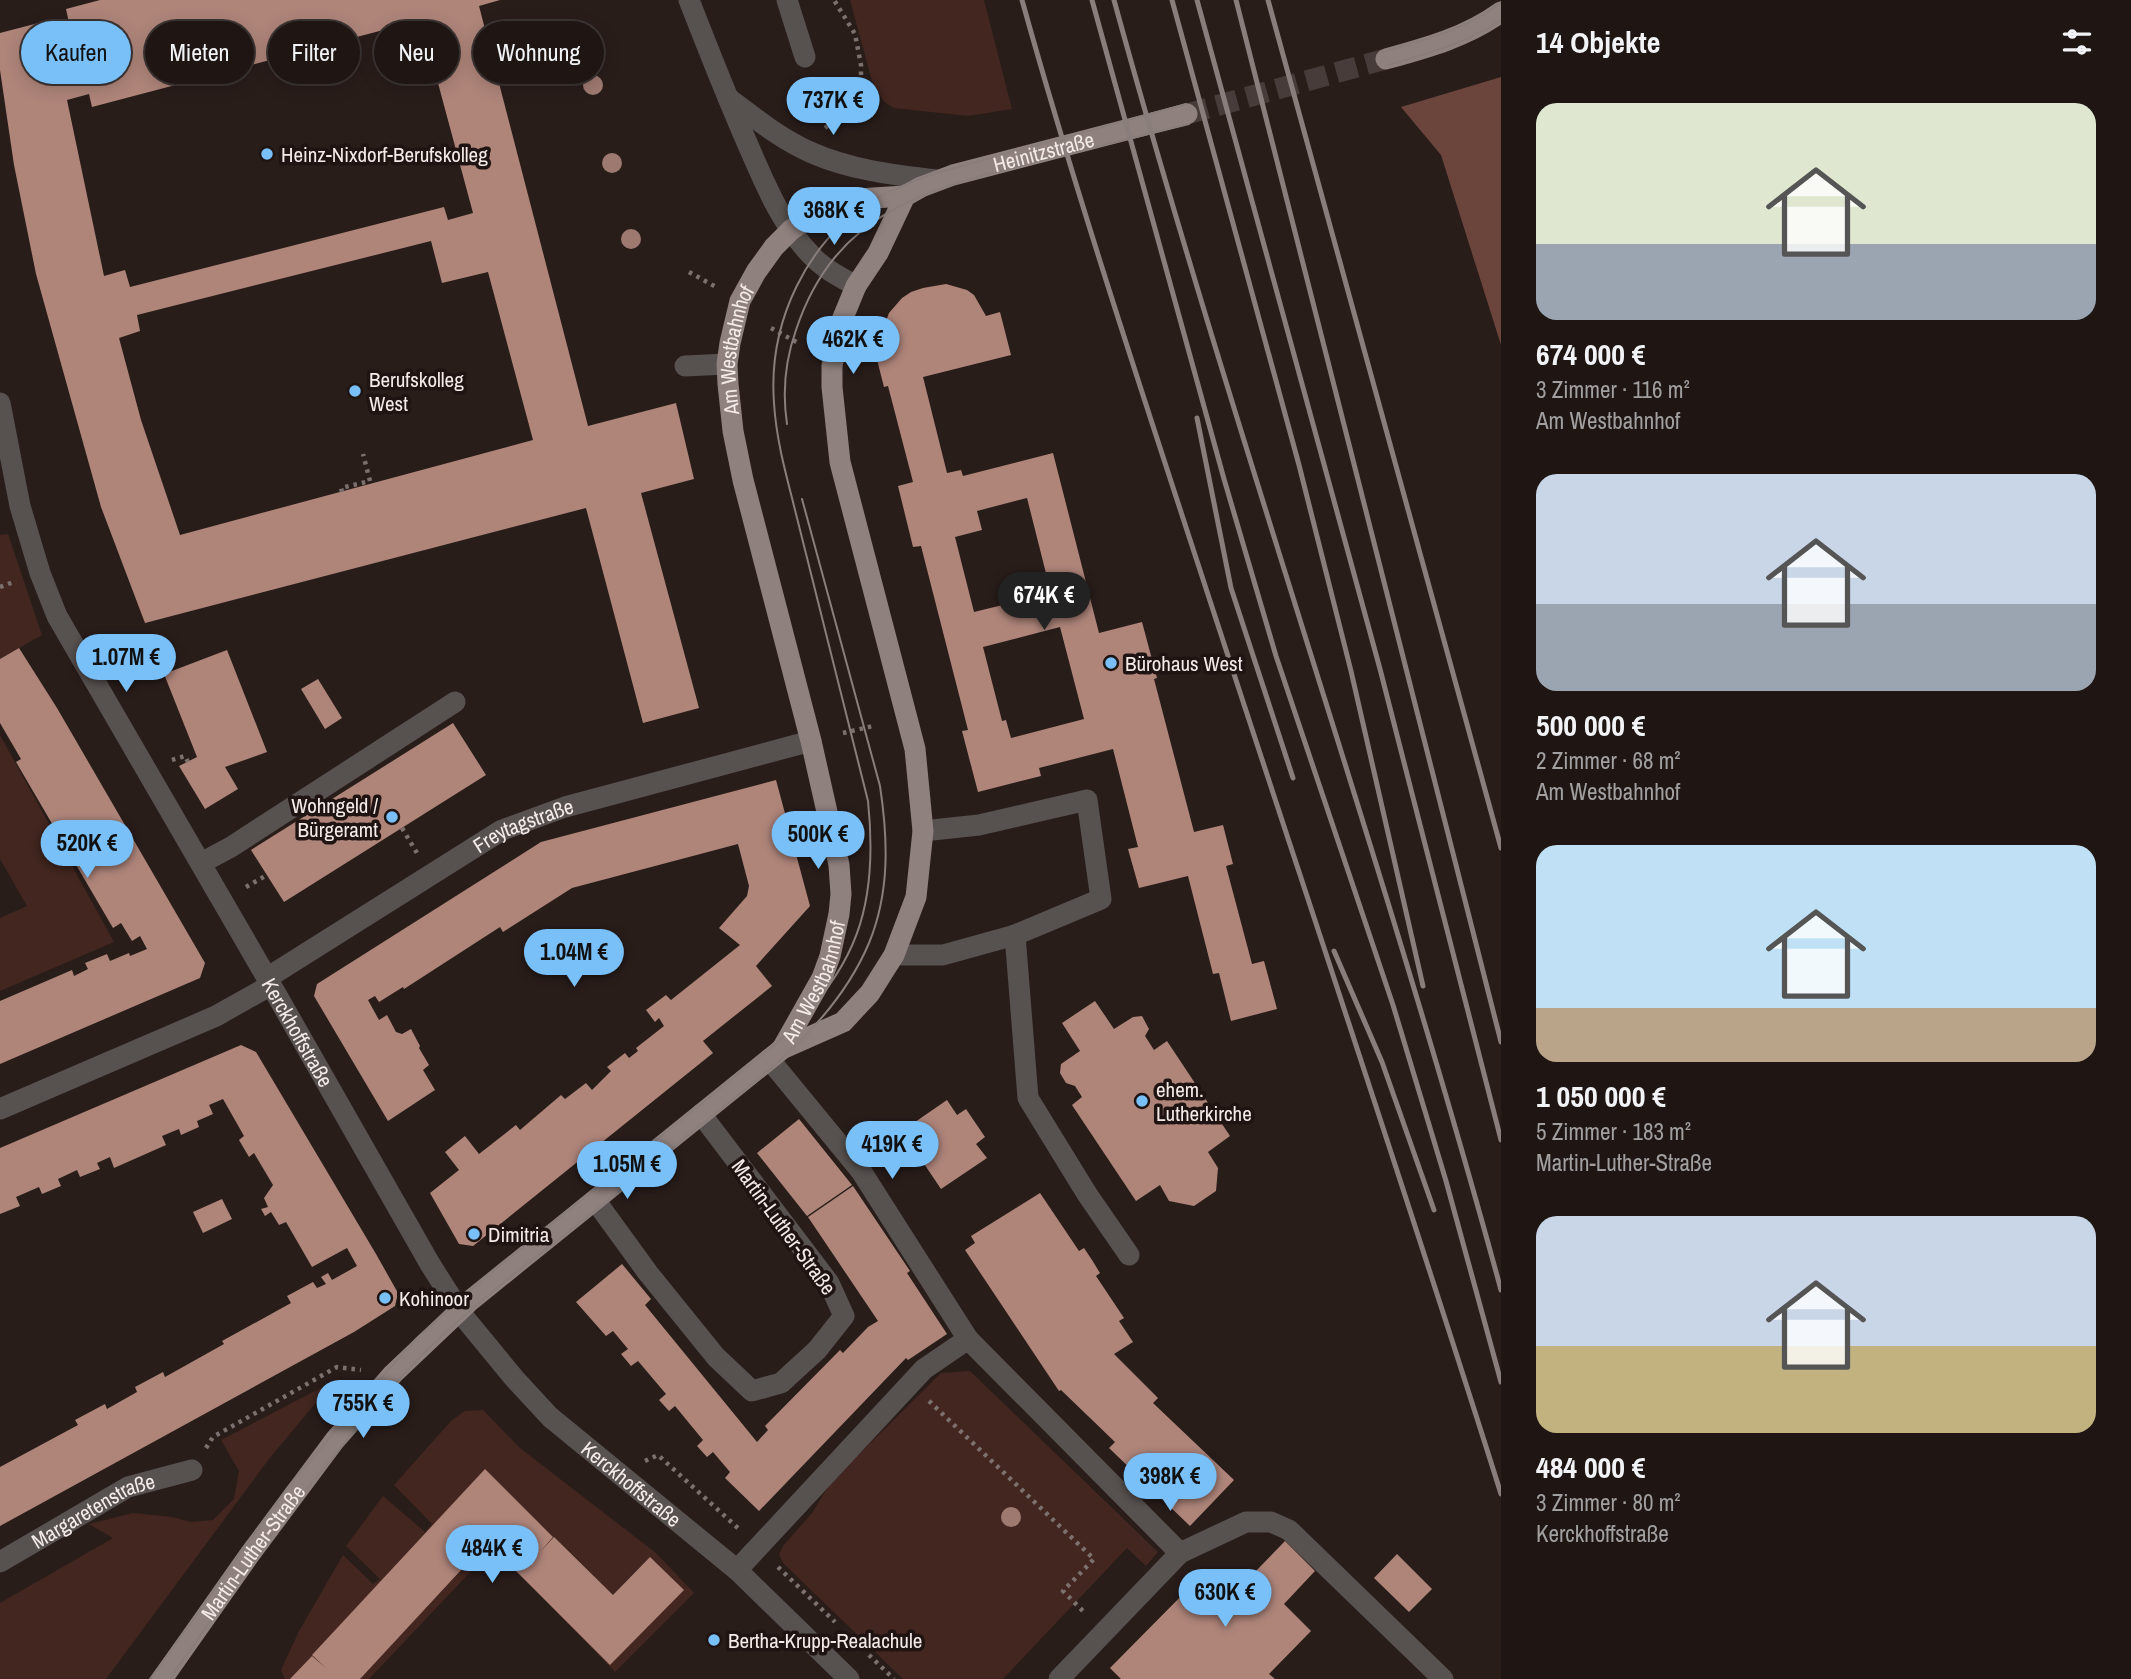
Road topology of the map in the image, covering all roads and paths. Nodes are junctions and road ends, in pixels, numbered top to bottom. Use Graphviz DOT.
graph roads {
  1 [pos="690,0"];
  2 [pos="787,0"];
  3 [pos="834,0"];
  4 [pos="1501,12"];
  5 [pos="805,57"];
  6 [pos="1386,60"];
  7 [pos="727,97"];
  8 [pos="1186,114"];
  9 [pos="820,132"];
  10 [pos="937,180"];
  11 [pos="905,197"];
  12 [pos="791,230"];
  13 [pos="689,272"];
  14 [pos="856,286"];
  15 [pos="719,289"];
  16 [pos="771,328"];
  17 [pos="800,344"];
  18 [pos="727,364"];
  19 [pos="685,366"];
  20 [pos="0,402"];
  21 [pos="363,454"];
  22 [pos="342,492"];
  23 [pos="455,702"];
  24 [pos="873,726"];
  25 [pos="843,733"];
  26 [pos="811,741"];
  27 [pos="923,831"];
  28 [pos="201,863"];
  29 [pos="1015,935"];
  30 [pos="894,955"];
  31 [pos="269,982"];
  32 [pos="776,1054"];
  33 [pos="0,1109"];
  34 [pos="701,1114"];
  35 [pos="595,1200"];
  36 [pos="1129,1255"];
  37 [pos="459,1310"];
  38 [pos="968,1339"];
  39 [pos="393,1374"];
  40 [pos="911,1383"];
  41 [pos="192,1470"];
  42 [pos="1180,1553"];
  43 [pos="0,1562"];
  44 [pos="737,1570"];
  45 [pos="1104,1631"];
  46 [pos="162,1679"];
  47 [pos="849,1679"];
  48 [pos="1059,1679"];
  49 [pos="1443,1679"];
  1 -- 7 [label="street"];
  2 -- 5 [label="street"];
  3 -- 9 [label="path"];
  4 -- 6 [label="main road"];
  7 -- 10 [label="street"];
  7 -- 12 [label="street"];
  8 -- 10 [label="main road, Heinitzstraße"];
  10 -- 11 [label="main road, Heinitzstraße"];
  11 -- 12 [label="main road, Am Westbahnhof"];
  11 -- 14 [label="main road, Am Westbahnhof"];
  12 -- 14 [label="street"];
  12 -- 18 [label="main road, Am Westbahnhof"];
  13 -- 15 [label="path"];
  14 -- 27 [label="main road, Am Westbahnhof"];
  16 -- 17 [label="path"];
  18 -- 19 [label="street"];
  18 -- 26 [label="main road, Am Westbahnhof"];
  20 -- 28 [label="street, Kerckhoffstraße"];
  21 -- 22 [label="path"];
  23 -- 28 [label="street"];
  24 -- 25 [label="path"];
  26 -- 31 [label="street, Freytagstraße"];
  26 -- 32 [label="main road, Am Westbahnhof"];
  27 -- 29 [label="street"];
  27 -- 30 [label="main road, Am Westbahnhof"];
  28 -- 31 [label="street, Kerckhoffstraße"];
  29 -- 30 [label="street"];
  29 -- 36 [label="street"];
  30 -- 32 [label="main road, Am Westbahnhof"];
  31 -- 33 [label="street, Freytagstraße"];
  31 -- 37 [label="street, Kerckhoffstraße"];
  32 -- 34 [label="main road, Martin-Luther-Straße"];
  32 -- 38 [label="street"];
  34 -- 35 [label="main road, Martin-Luther-Straße"];
  34 -- 35 [label="street, Martin-Luther-Straße"];
  35 -- 37 [label="main road, Martin-Luther-Straße"];
  37 -- 39 [label="main road, Martin-Luther-Straße"];
  37 -- 44 [label="street, Kerckhoffstraße"];
  38 -- 40 [label="street"];
  38 -- 42 [label="street"];
  39 -- 41 [label="path"];
  39 -- 46 [label="main road, Martin-Luther-Straße"];
  40 -- 44 [label="street"];
  40 -- 45 [label="path"];
  41 -- 43 [label="street, Margaretenstraße"];
  42 -- 45 [label="street"];
  42 -- 49 [label="street"];
  44 -- 47 [label="street, Kerckhoffstraße"];
  45 -- 48 [label="street"];
}
